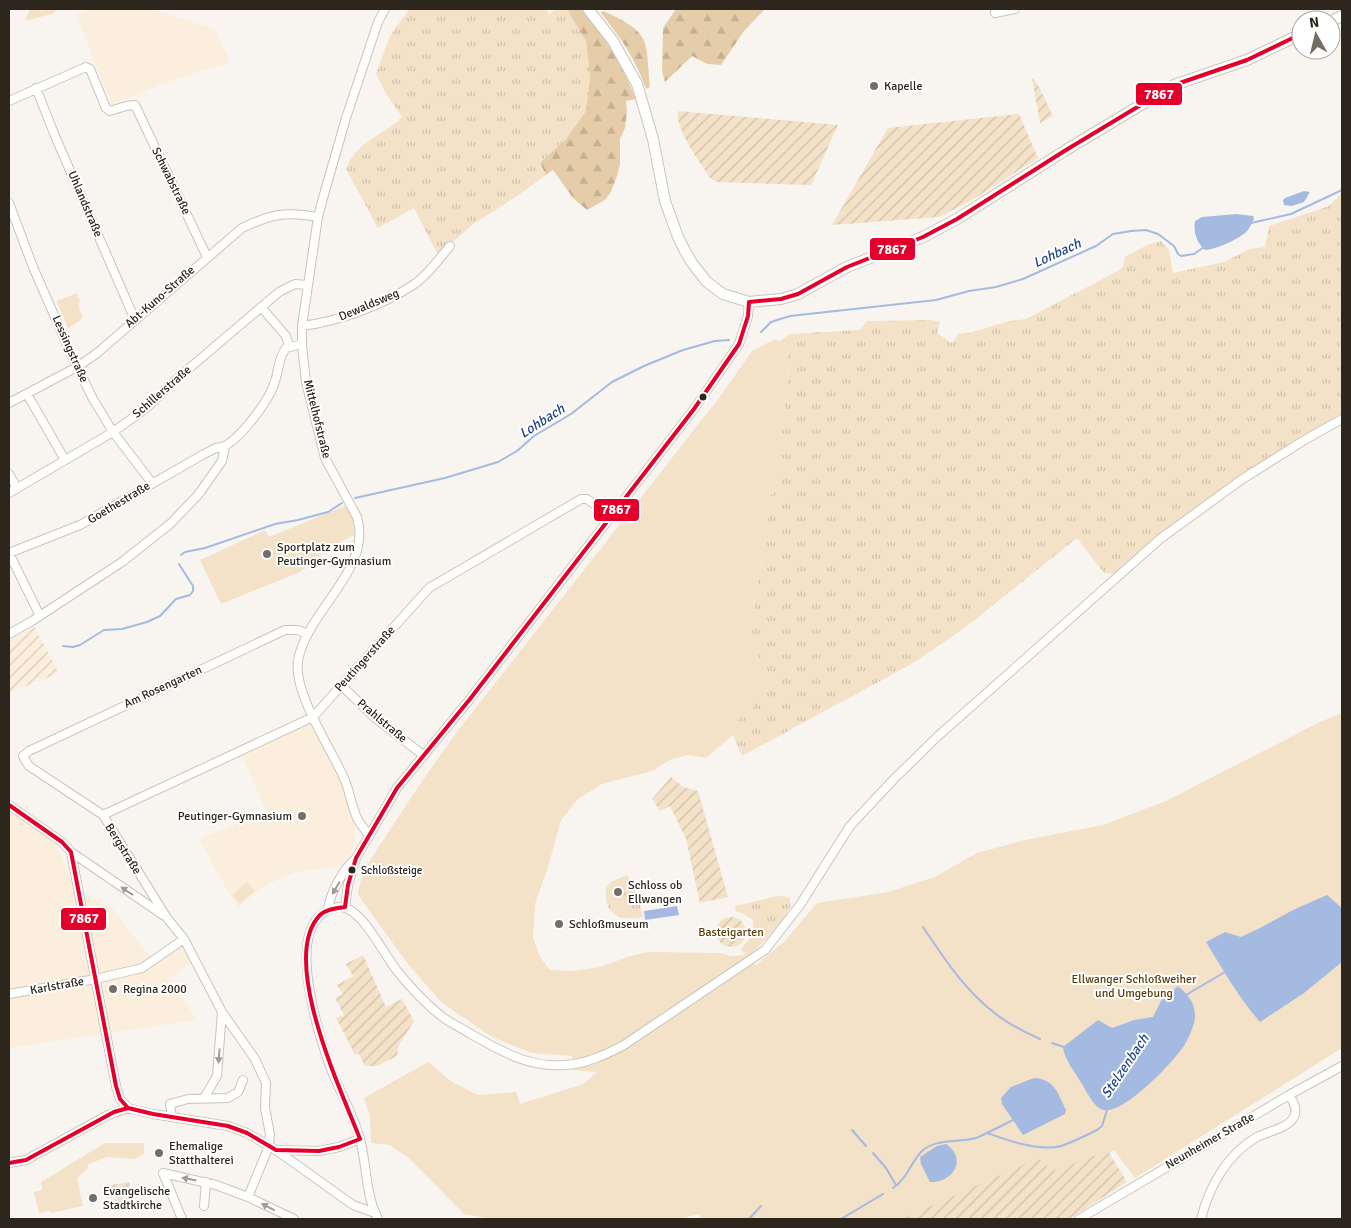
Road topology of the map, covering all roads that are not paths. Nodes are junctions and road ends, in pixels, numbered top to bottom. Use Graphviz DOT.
graph roads {
  1 [pos="385,9"];
  2 [pos="588,9"];
  3 [pos="1015,9"];
  4 [pos="995,14"];
  5 [pos="1291,39"];
  6 [pos="36,88"];
  7 [pos="9,101"];
  8 [pos="9,203"];
  9 [pos="318,217"];
  10 [pos="450,246"];
  11 [pos="207,257"];
  12 [pos="307,285"];
  13 [pos="749,302"];
  14 [pos="261,307"];
  15 [pos="135,320"];
  16 [pos="302,326"];
  17 [pos="302,344"];
  18 [pos="289,346"];
  19 [pos="77,367"];
  20 [pos="27,394"];
  21 [pos="9,403"];
  22 [pos="1342,419"];
  23 [pos="113,432"];
  24 [pos="225,446"];
  25 [pos="65,460"];
  26 [pos="9,474"];
  27 [pos="152,483"];
  28 [pos="16,488"];
  29 [pos="9,493"];
  30 [pos="612,517"];
  31 [pos="9,553"];
  32 [pos="40,616"];
  33 [pos="9,634"];
  34 [pos="307,634"];
  35 [pos="341,685"];
  36 [pos="313,717"];
  37 [pos="423,755"];
  38 [pos="24,758"];
  39 [pos="9,804"];
  40 [pos="103,815"];
  41 [pos="369,835"];
  42 [pos="71,852"];
  43 [pos="356,858"];
  44 [pos="345,907"];
  45 [pos="328,910"];
  46 [pos="167,918"];
  47 [pos="184,939"];
  48 [pos="96,979"];
  49 [pos="9,994"];
  50 [pos="222,1012"];
  51 [pos="1342,1066"];
  52 [pos="243,1080"];
  53 [pos="1289,1095"];
  54 [pos="204,1098"];
  55 [pos="128,1108"];
  56 [pos="172,1117"];
  57 [pos="360,1139"];
  58 [pos="272,1148"];
  59 [pos="9,1163"];
  60 [pos="206,1182"];
  61 [pos="248,1196"];
  62 [pos="204,1206"];
  63 [pos="180,1216"];
  64 [pos="376,1216"];
  65 [pos="290,1219"];
  66 [pos="1079,1219"];
  67 [pos="1201,1219"];
  1 -- 9 [label="street, Mittelhofstraße"];
  2 -- 13 [label="main road"];
  3 -- 4 [label="street"];
  5 -- 13 [label="main road"];
  6 -- 7 [label="street"];
  6 -- 11 [label="street, Schwabstraße"];
  6 -- 15 [label="street, Uhlandstraße"];
  8 -- 19 [label="street, Lessingstraße"];
  9 -- 11 [label="street, Abt-Kuno-Straße"];
  9 -- 12 [label="street, Mittelhofstraße"];
  10 -- 16 [label="street, Dewaldsweg"];
  11 -- 15 [label="street, Abt-Kuno-Straße"];
  12 -- 14 [label="street, Schillerstraße"];
  12 -- 16 [label="street, Mittelhofstraße"];
  13 -- 30 [label="street"];
  14 -- 18 [label="street"];
  14 -- 23 [label="street, Schillerstraße"];
  15 -- 19 [label="street, Abt-Kuno-Straße"];
  16 -- 17 [label="street, Mittelhofstraße"];
  17 -- 18 [label="street"];
  17 -- 34 [label="street, Mittelhofstraße"];
  18 -- 24 [label="street"];
  19 -- 20 [label="street, Abt-Kuno-Straße"];
  19 -- 23 [label="street, Lessingstraße"];
  20 -- 21 [label="street, Abt-Kuno-Straße"];
  20 -- 25 [label="street"];
  22 -- 44 [label="street"];
  23 -- 25 [label="street, Schillerstraße"];
  23 -- 27 [label="street, Lessingstraße"];
  24 -- 27 [label="street, Goethestraße"];
  24 -- 32 [label="street"];
  25 -- 28 [label="street, Schillerstraße"];
  26 -- 28 [label="street"];
  27 -- 31 [label="street, Goethestraße"];
  28 -- 29 [label="street, Schillerstraße"];
  30 -- 35 [label="street, Peutingerstraße"];
  30 -- 37 [label="street"];
  31 -- 32 [label="street"];
  32 -- 33 [label="street"];
  34 -- 36 [label="street, Mittelhofstraße"];
  34 -- 38 [label="street, Am Rosengarten"];
  35 -- 36 [label="street, Peutingerstraße"];
  35 -- 37 [label="street, Prahlstraße"];
  36 -- 40 [label="street, Peutingerstraße"];
  36 -- 41 [label="street, Mittelhofstraße"];
  37 -- 41 [label="street"];
  38 -- 40 [label="street, Bergstraße"];
  39 -- 42 [label="street"];
  40 -- 46 [label="street, Bergstraße"];
  41 -- 43 [label="street"];
  46 -- 42 [label="street, one-way"];
  42 -- 48 [label="street"];
  43 -- 44 [label="street"];
  43 -- 45 [label="street, one-way"];
  44 -- 45 [label="street"];
  45 -- 57 [label="street"];
  46 -- 47 [label="street, Bergstraße"];
  47 -- 48 [label="street, Karlstraße"];
  47 -- 50 [label="street, Bergstraße"];
  48 -- 49 [label="street, Karlstraße"];
  48 -- 55 [label="street"];
  50 -- 54 [label="street, one-way"];
  50 -- 58 [label="street, Bergstraße"];
  51 -- 53 [label="street, Neunheimer Straße"];
  52 -- 54 [label="street"];
  53 -- 66 [label="street, Neunheimer Straße"];
  53 -- 67 [label="street"];
  54 -- 56 [label="street"];
  55 -- 56 [label="street"];
  55 -- 59 [label="street"];
  56 -- 58 [label="street"];
  57 -- 58 [label="street"];
  57 -- 64 [label="street"];
  58 -- 61 [label="street"];
  58 -- 64 [label="street"];
  60 -- 61 [label="street"];
  60 -- 62 [label="street"];
  60 -- 63 [label="street, one-way"];
  65 -- 61 [label="street, one-way"];
}
